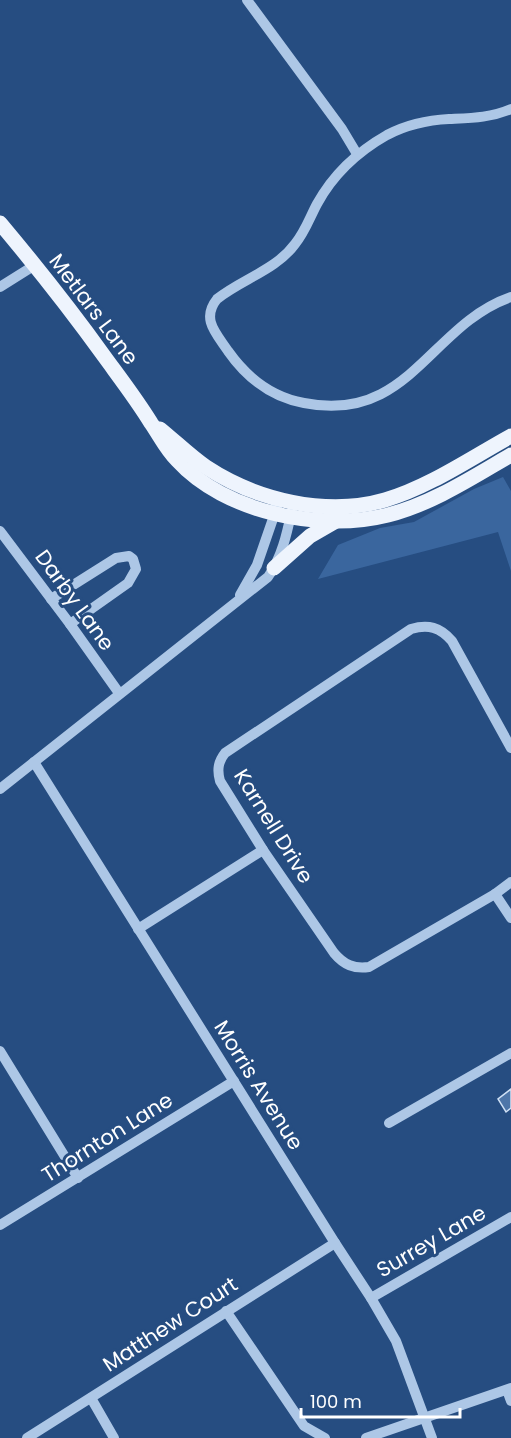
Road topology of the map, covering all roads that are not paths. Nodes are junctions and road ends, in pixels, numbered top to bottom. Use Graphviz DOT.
graph roads {
  1 [pos="247,0"];
  2 [pos="511,109"];
  3 [pos="357,154"];
  4 [pos="0,223"];
  5 [pos="35,265"];
  6 [pos="0,287"];
  7 [pos="511,297"];
  8 [pos="511,436"];
  9 [pos="511,455"];
  10 [pos="284,508"];
  11 [pos="338,521"];
  12 [pos="0,531"];
  13 [pos="274,568"];
  14 [pos="51,599"];
  15 [pos="237,600"];
  16 [pos="70,624"];
  17 [pos="118,693"];
  18 [pos="511,748"];
  19 [pos="34,762"];
  20 [pos="0,789"];
  21 [pos="263,850"];
  22 [pos="511,882"];
  23 [pos="495,894"];
  24 [pos="511,918"];
  25 [pos="138,929"];
  26 [pos="0,1051"];
  27 [pos="511,1053"];
  28 [pos="234,1082"];
  29 [pos="389,1123"];
  30 [pos="78,1178"];
  31 [pos="511,1217"];
  32 [pos="0,1225"];
  33 [pos="335,1243"];
  34 [pos="371,1298"];
  35 [pos="226,1311"];
  36 [pos="509,1389"];
  37 [pos="91,1398"];
  38 [pos="511,1401"];
  39 [pos="425,1418"];
  40 [pos="27,1438"];
  41 [pos="114,1438"];
  42 [pos="325,1438"];
  43 [pos="366,1438"];
  44 [pos="432,1438"];
  1 -- 3 [label="street"];
  2 -- 3 [label="street"];
  3 -- 7 [label="street"];
  4 -- 5 [label="main road, Metlars Lane"];
  5 -- 6 [label="street"];
  5 -- 10 [label="main road, Metlars Lane"];
  8 -- 10 [label="main road, Metlars Lane"];
  9 -- 11 [label="main road, Metlars Lane"];
  10 -- 11 [label="main road, Metlars Lane"];
  10 -- 13 [label="street"];
  10 -- 15 [label="street"];
  11 -- 13 [label="main road"];
  12 -- 14 [label="street, Darby Lane"];
  13 -- 15 [label="street"];
  14 -- 16 [label="street, Darby Lane"];
  14 -- 16 [label="street"];
  15 -- 17 [label="street"];
  16 -- 17 [label="street, Darby Lane"];
  17 -- 19 [label="street"];
  18 -- 21 [label="street, Karnell Drive"];
  19 -- 20 [label="street"];
  19 -- 25 [label="street, Morris Avenue"];
  21 -- 23 [label="street, Karnell Drive"];
  21 -- 25 [label="street"];
  22 -- 23 [label="street, Karnell Drive"];
  23 -- 24 [label="street"];
  25 -- 28 [label="street, Morris Avenue"];
  26 -- 30 [label="street"];
  27 -- 29 [label="street"];
  28 -- 30 [label="street, Thornton Lane"];
  28 -- 33 [label="street, Morris Avenue"];
  30 -- 32 [label="street, Thornton Lane"];
  31 -- 34 [label="street, Surrey Lane"];
  33 -- 34 [label="street, Morris Avenue"];
  33 -- 35 [label="street, Matthew Court"];
  34 -- 39 [label="street, Morris Avenue"];
  35 -- 37 [label="street, Matthew Court"];
  35 -- 42 [label="street"];
  36 -- 38 [label="street"];
  36 -- 39 [label="street"];
  37 -- 40 [label="street, Matthew Court"];
  37 -- 41 [label="street"];
  39 -- 43 [label="street"];
  39 -- 44 [label="street, Morris Avenue"];
}
